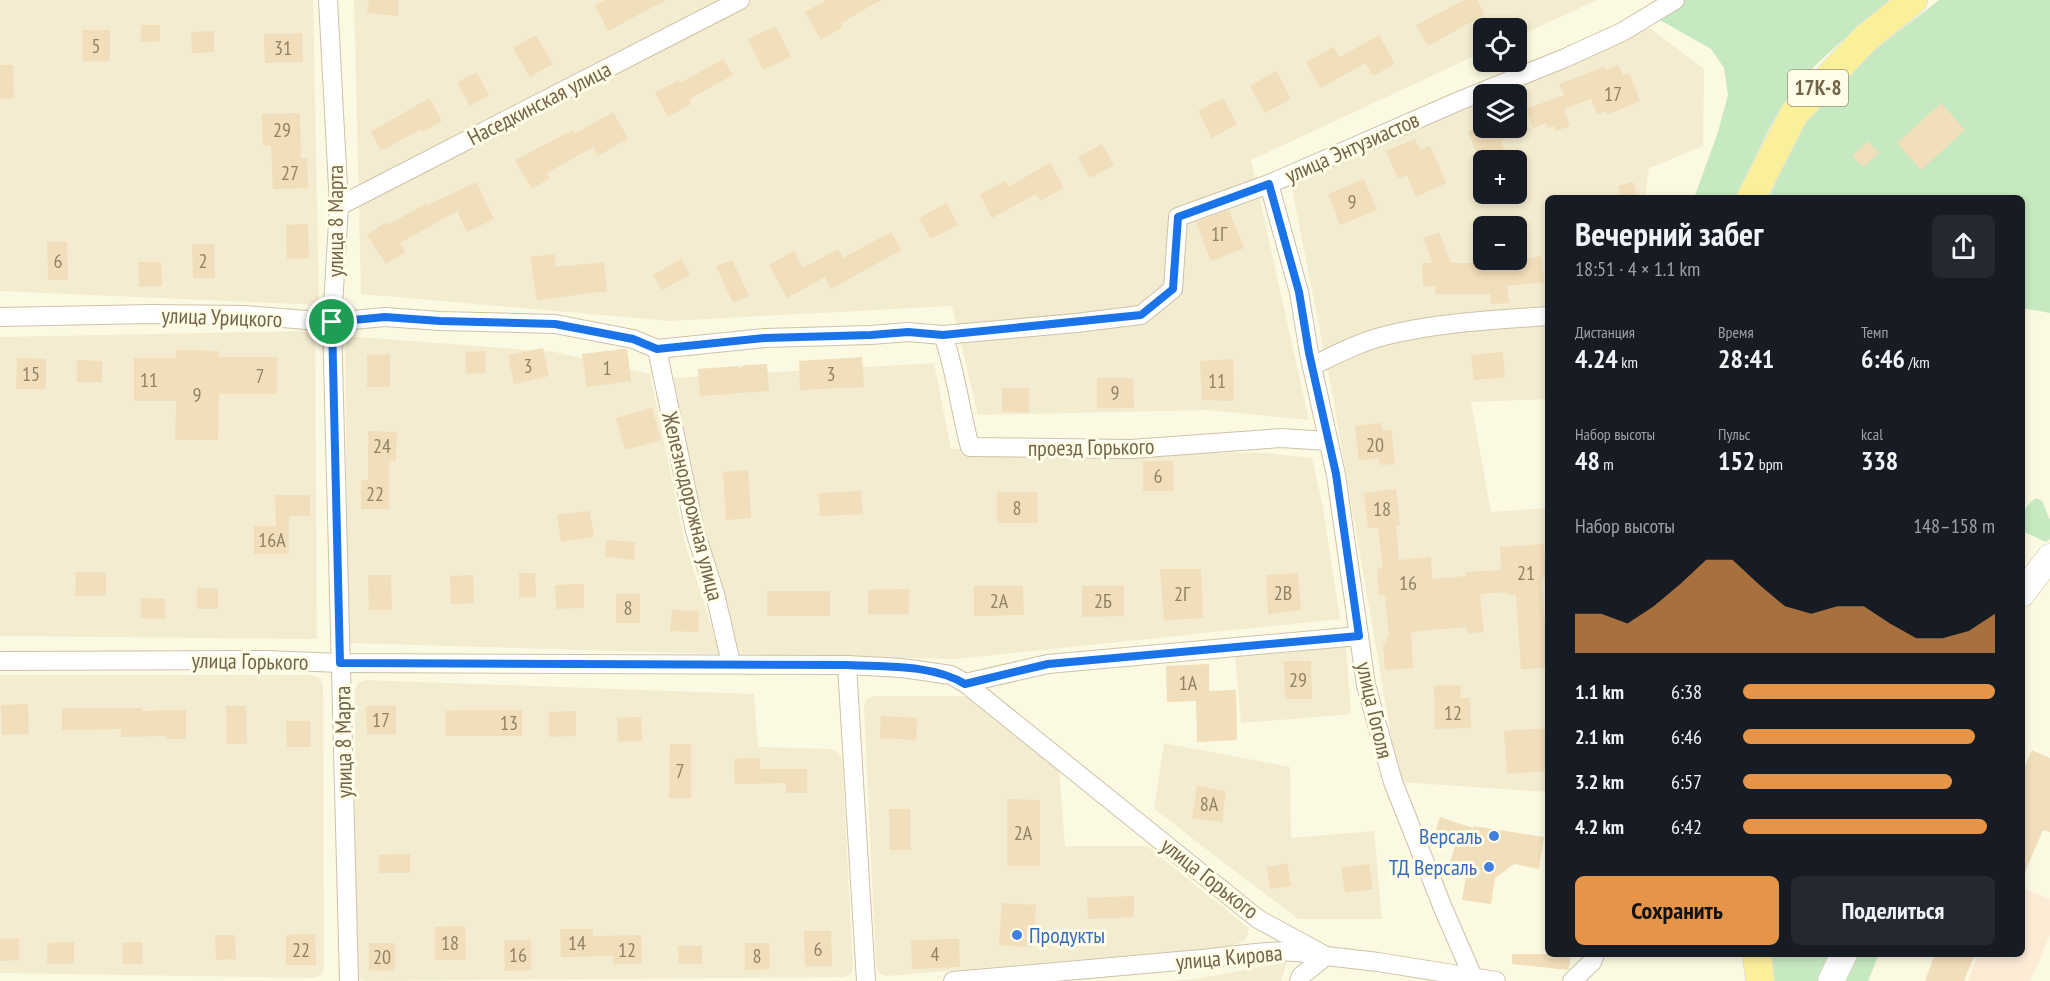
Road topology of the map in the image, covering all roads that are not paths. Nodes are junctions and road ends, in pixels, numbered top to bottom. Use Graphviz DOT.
graph roads {
  1 [pos="328,0"];
  2 [pos="740,0"];
  3 [pos="1675,0"];
  4 [pos="1913,0"];
  5 [pos="1269,184"];
  6 [pos="1752,195"];
  7 [pos="339,206"];
  8 [pos="1545,316"];
  9 [pos="0,317"];
  10 [pos="332,322"];
  11 [pos="943,335"];
  12 [pos="657,349"];
  13 [pos="1312,366"];
  14 [pos="1328,441"];
  15 [pos="2050,557"];
  16 [pos="2025,590"];
  17 [pos="1359,636"];
  18 [pos="0,661"];
  19 [pos="340,663"];
  20 [pos="731,663"];
  21 [pos="847,665"];
  22 [pos="965,684"];
  23 [pos="1326,956"];
  24 [pos="1594,957"];
  25 [pos="1757,957"];
  26 [pos="1843,957"];
  27 [pos="1473,978"];
  28 [pos="348,981"];
  29 [pos="866,981"];
  30 [pos="953,981"];
  31 [pos="1299,981"];
  32 [pos="1496,981"];
  33 [pos="1572,981"];
  34 [pos="1760,981"];
  35 [pos="1831,981"];
  1 -- 7 [label="street, улица 8 Марта"];
  2 -- 7 [label="street, Наседкинская улица"];
  3 -- 5 [label="street, улица Энтузиастов"];
  4 -- 6 [label="main road, 17К-8"];
  5 -- 11 [label="street, улица Энтузиастов"];
  5 -- 13 [label="street, улица Гоголя"];
  7 -- 10 [label="street, улица 8 Марта"];
  8 -- 13 [label="street"];
  9 -- 10 [label="street, улица Урицкого"];
  10 -- 12 [label="street, улица Урицкого"];
  10 -- 19 [label="street, улица 8 Марта"];
  11 -- 12 [label="street, улица Энтузиастов"];
  11 -- 14 [label="street, проезд Горького"];
  12 -- 20 [label="street, Железнодорожная улица"];
  13 -- 14 [label="street, улица Гоголя"];
  14 -- 17 [label="street, улица Гоголя"];
  15 -- 16 [label="street"];
  17 -- 22 [label="street"];
  17 -- 27 [label="street, улица Гоголя"];
  18 -- 19 [label="street, улица Горького"];
  19 -- 20 [label="street, улица Горького"];
  19 -- 28 [label="street, улица 8 Марта"];
  20 -- 21 [label="street, улица Горького"];
  21 -- 22 [label="street, улица Горького"];
  21 -- 29 [label="street"];
  22 -- 23 [label="street, улица Горького"];
  23 -- 27 [label="street, улица Горького"];
  23 -- 30 [label="street, улица Кирова"];
  23 -- 31 [label="street"];
  24 -- 33 [label="street"];
  25 -- 34 [label="main road"];
  26 -- 35 [label="street"];
  27 -- 32 [label="street, улица Горького"];
}
